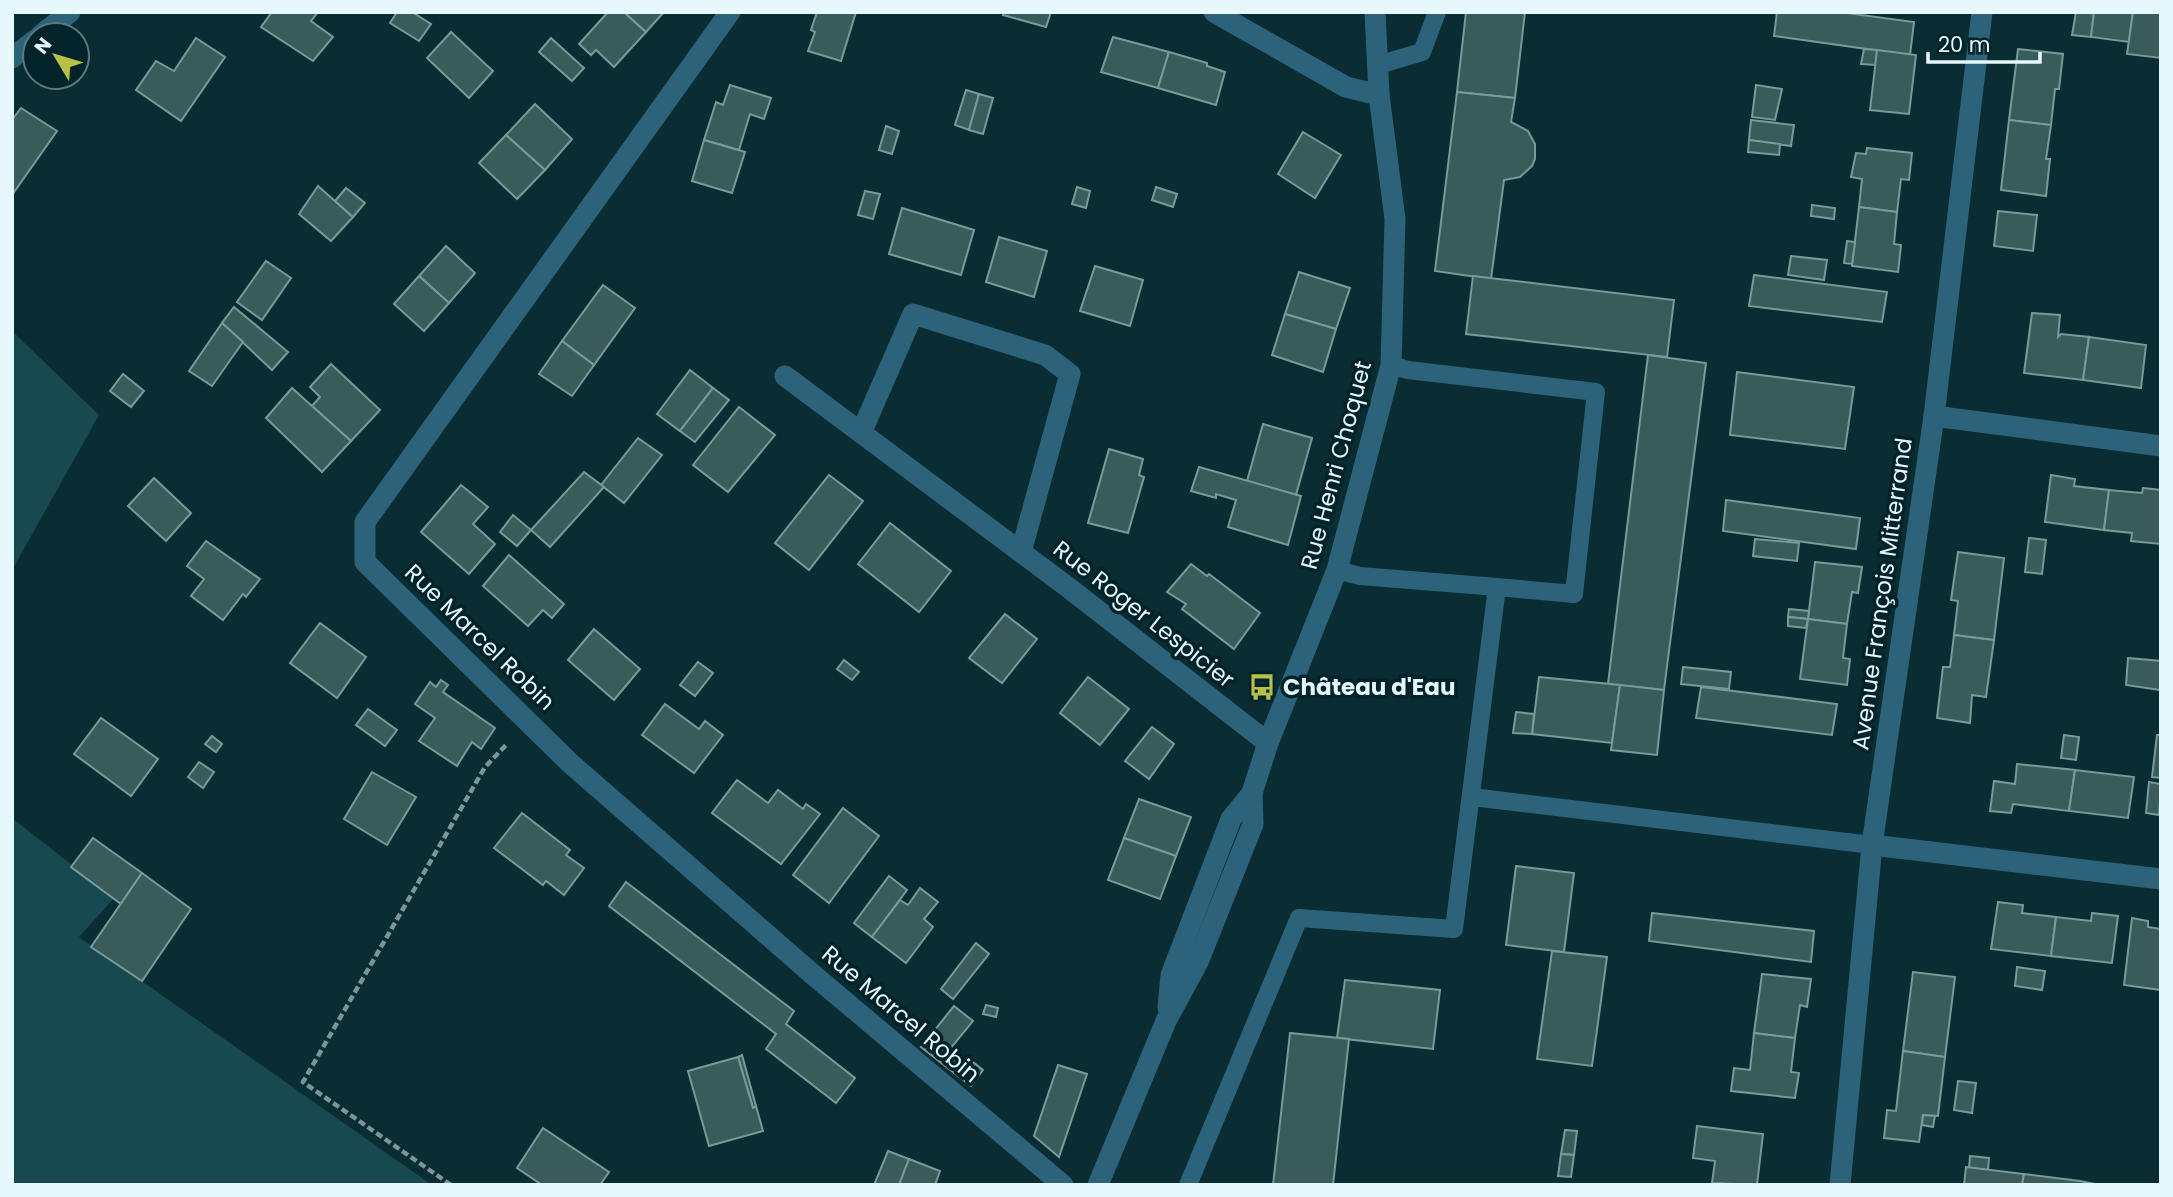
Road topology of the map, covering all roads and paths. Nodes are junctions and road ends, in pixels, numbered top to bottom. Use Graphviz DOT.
graph roads {
  1 [pos="730,12"];
  2 [pos="1214,12"];
  3 [pos="1375,12"];
  4 [pos="1437,12"];
  5 [pos="1982,12"];
  6 [pos="1378,65"];
  7 [pos="1379,96"];
  8 [pos="1391,365"];
  9 [pos="785,376"];
  10 [pos="1934,416"];
  11 [pos="861,433"];
  12 [pos="2161,446"];
  13 [pos="1021,552"];
  14 [pos="1337,570"];
  15 [pos="1497,587"];
  16 [pos="528,722"];
  17 [pos="1268,743"];
  18 [pos="1472,797"];
  19 [pos="1872,845"];
  20 [pos="2161,879"];
  21 [pos="451,1185"];
  22 [pos="1063,1185"];
  23 [pos="1098,1185"];
  24 [pos="1188,1185"];
  25 [pos="1840,1185"];
  1 -- 16 [label="street, Rue Marcel Robin"];
  2 -- 7 [label="street"];
  3 -- 6 [label="street, Rue Henri Choquet"];
  4 -- 6 [label="lane"];
  5 -- 10 [label="street, Avenue François Mitterrand"];
  6 -- 7 [label="street, Rue Henri Choquet"];
  7 -- 8 [label="street, Rue Henri Choquet"];
  8 -- 14 [label="street, Rue Henri Choquet"];
  8 -- 15 [label="lane"];
  9 -- 11 [label="street, Rue Roger Lespicier"];
  10 -- 12 [label="street"];
  10 -- 19 [label="street, Avenue François Mitterrand"];
  11 -- 13 [label="street, Rue Roger Lespicier"];
  11 -- 13 [label="street, Rue Roger Lespicier"];
  13 -- 17 [label="street, Rue Roger Lespicier"];
  14 -- 15 [label="lane"];
  14 -- 17 [label="street, Rue Henri Choquet"];
  15 -- 18 [label="lane"];
  16 -- 21 [label="path"];
  16 -- 22 [label="street, Rue Marcel Robin"];
  17 -- 23 [label="street, Rue Henri Choquet"];
  18 -- 19 [label="lane"];
  18 -- 24 [label="lane"];
  19 -- 20 [label="street"];
  19 -- 25 [label="street, Avenue François Mitterrand"];
}
